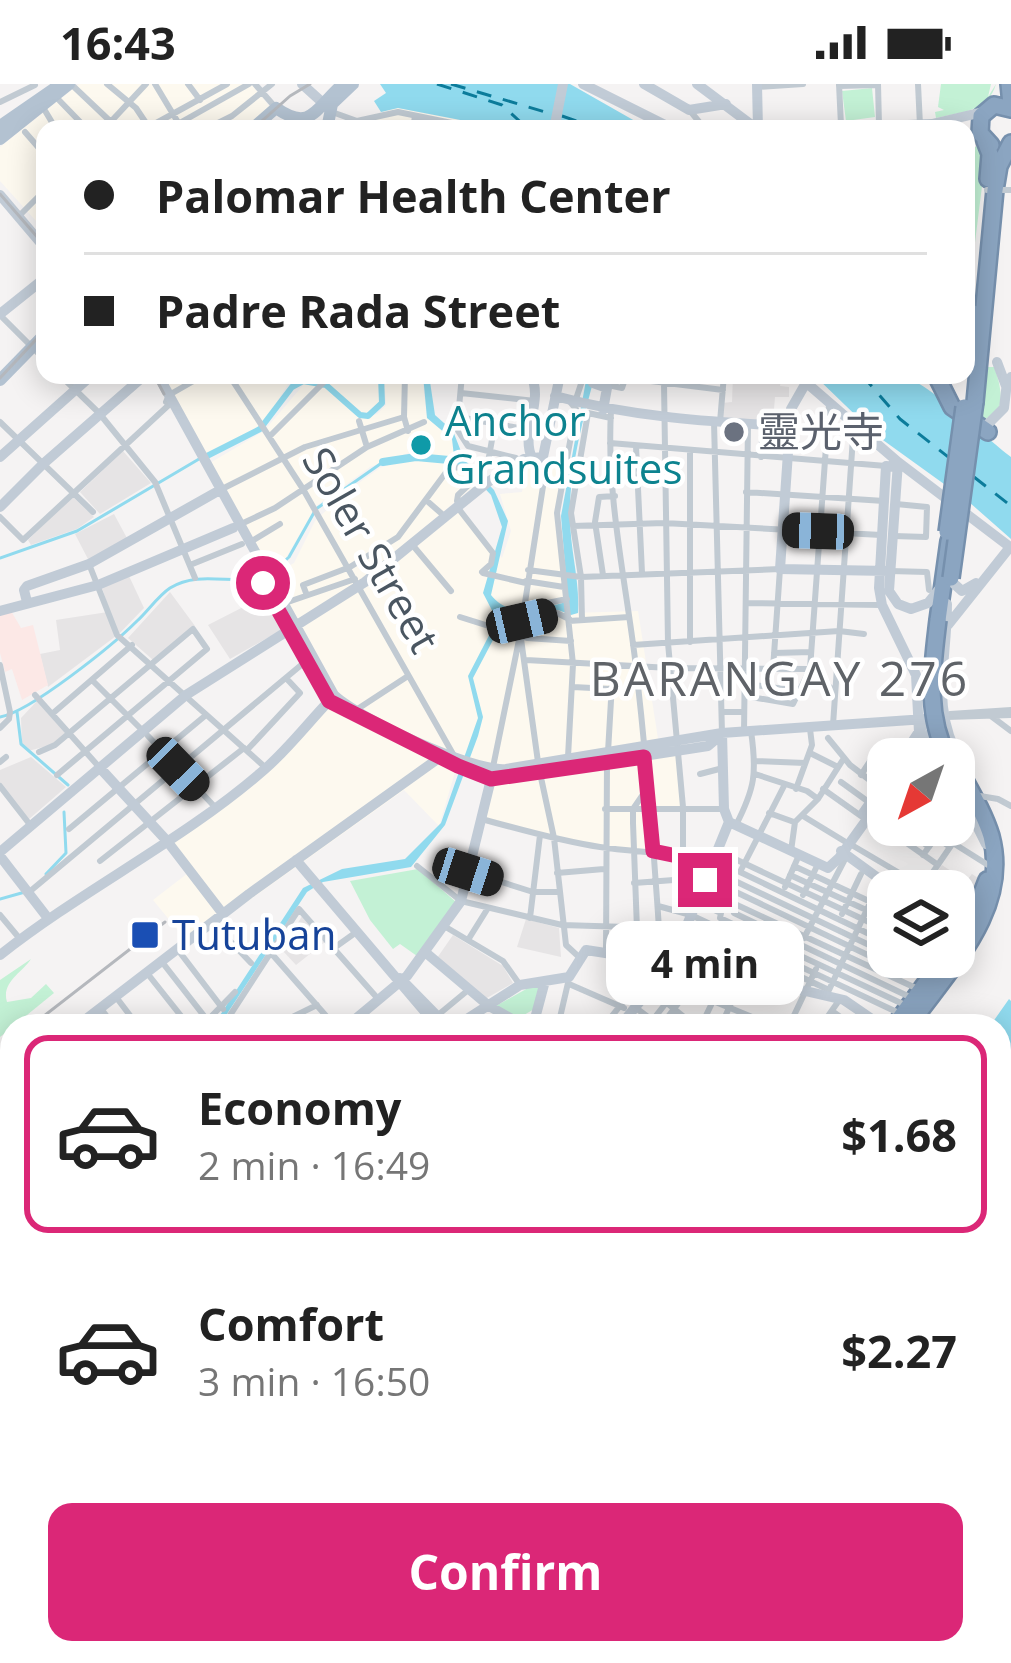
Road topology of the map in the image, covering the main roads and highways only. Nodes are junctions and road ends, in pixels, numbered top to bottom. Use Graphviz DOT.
graph roads {
  1 [pos="350,84"];
  2 [pos="1005,84"];
  3 [pos="52,90"];
  4 [pos="1011,106"];
  5 [pos="326,107"];
  6 [pos="986,110"];
  7 [pos="262,120"];
  8 [pos="299,120"];
  9 [pos="303,120"];
  10 [pos="325,120"];
  11 [pos="1,125"];
  12 [pos="984,139"];
  13 [pos="1011,143"];
  14 [pos="998,190"];
  15 [pos="975,292"];
  16 [pos="975,319"];
  17 [pos="36,339"];
  18 [pos="975,345"];
  19 [pos="5,371"];
  20 [pos="975,371"];
  21 [pos="976,378"];
  22 [pos="975,382"];
  23 [pos="943,384"];
  24 [pos="970,384"];
  25 [pos="974,384"];
  26 [pos="970,402"];
  27 [pos="988,428"];
  28 [pos="943,599"];
  29 [pos="939,738"];
  30 [pos="976,812"];
  31 [pos="975,910"];
  32 [pos="975,927"];
  33 [pos="933,978"];
  34 [pos="933,978"];
  35 [pos="908,1010"];
  1 -- 5 [label="main road"];
  2 -- 4 [label="highway"];
  2 -- 6 [label="highway"];
  3 -- 11 [label="main road"];
  3 -- 11 [label="main road"];
  3 -- 11 [label="main road"];
  4 -- 6 [label="highway"];
  5 -- 9 [label="main road"];
  5 -- 10 [label="main road"];
  6 -- 12 [label="highway"];
  7 -- 8 [label="main road"];
  12 -- 13 [label="highway"];
  12 -- 14 [label="highway"];
  13 -- 14 [label="highway"];
  14 -- 15 [label="highway"];
  14 -- 16 [label="highway"];
  17 -- 19 [label="main road"];
  18 -- 21 [label="highway"];
  20 -- 21 [label="highway"];
  21 -- 22 [label="highway"];
  23 -- 27 [label="highway"];
  24 -- 26 [label="highway"];
  25 -- 26 [label="highway"];
  26 -- 28 [label="highway, bridge"];
  26 -- 28 [label="highway, bridge"];
  28 -- 29 [label="highway, bridge"];
  30 -- 31 [label="highway"];
  30 -- 32 [label="highway"];
  33 -- 35 [label="highway"];
  34 -- 35 [label="highway"];
}
